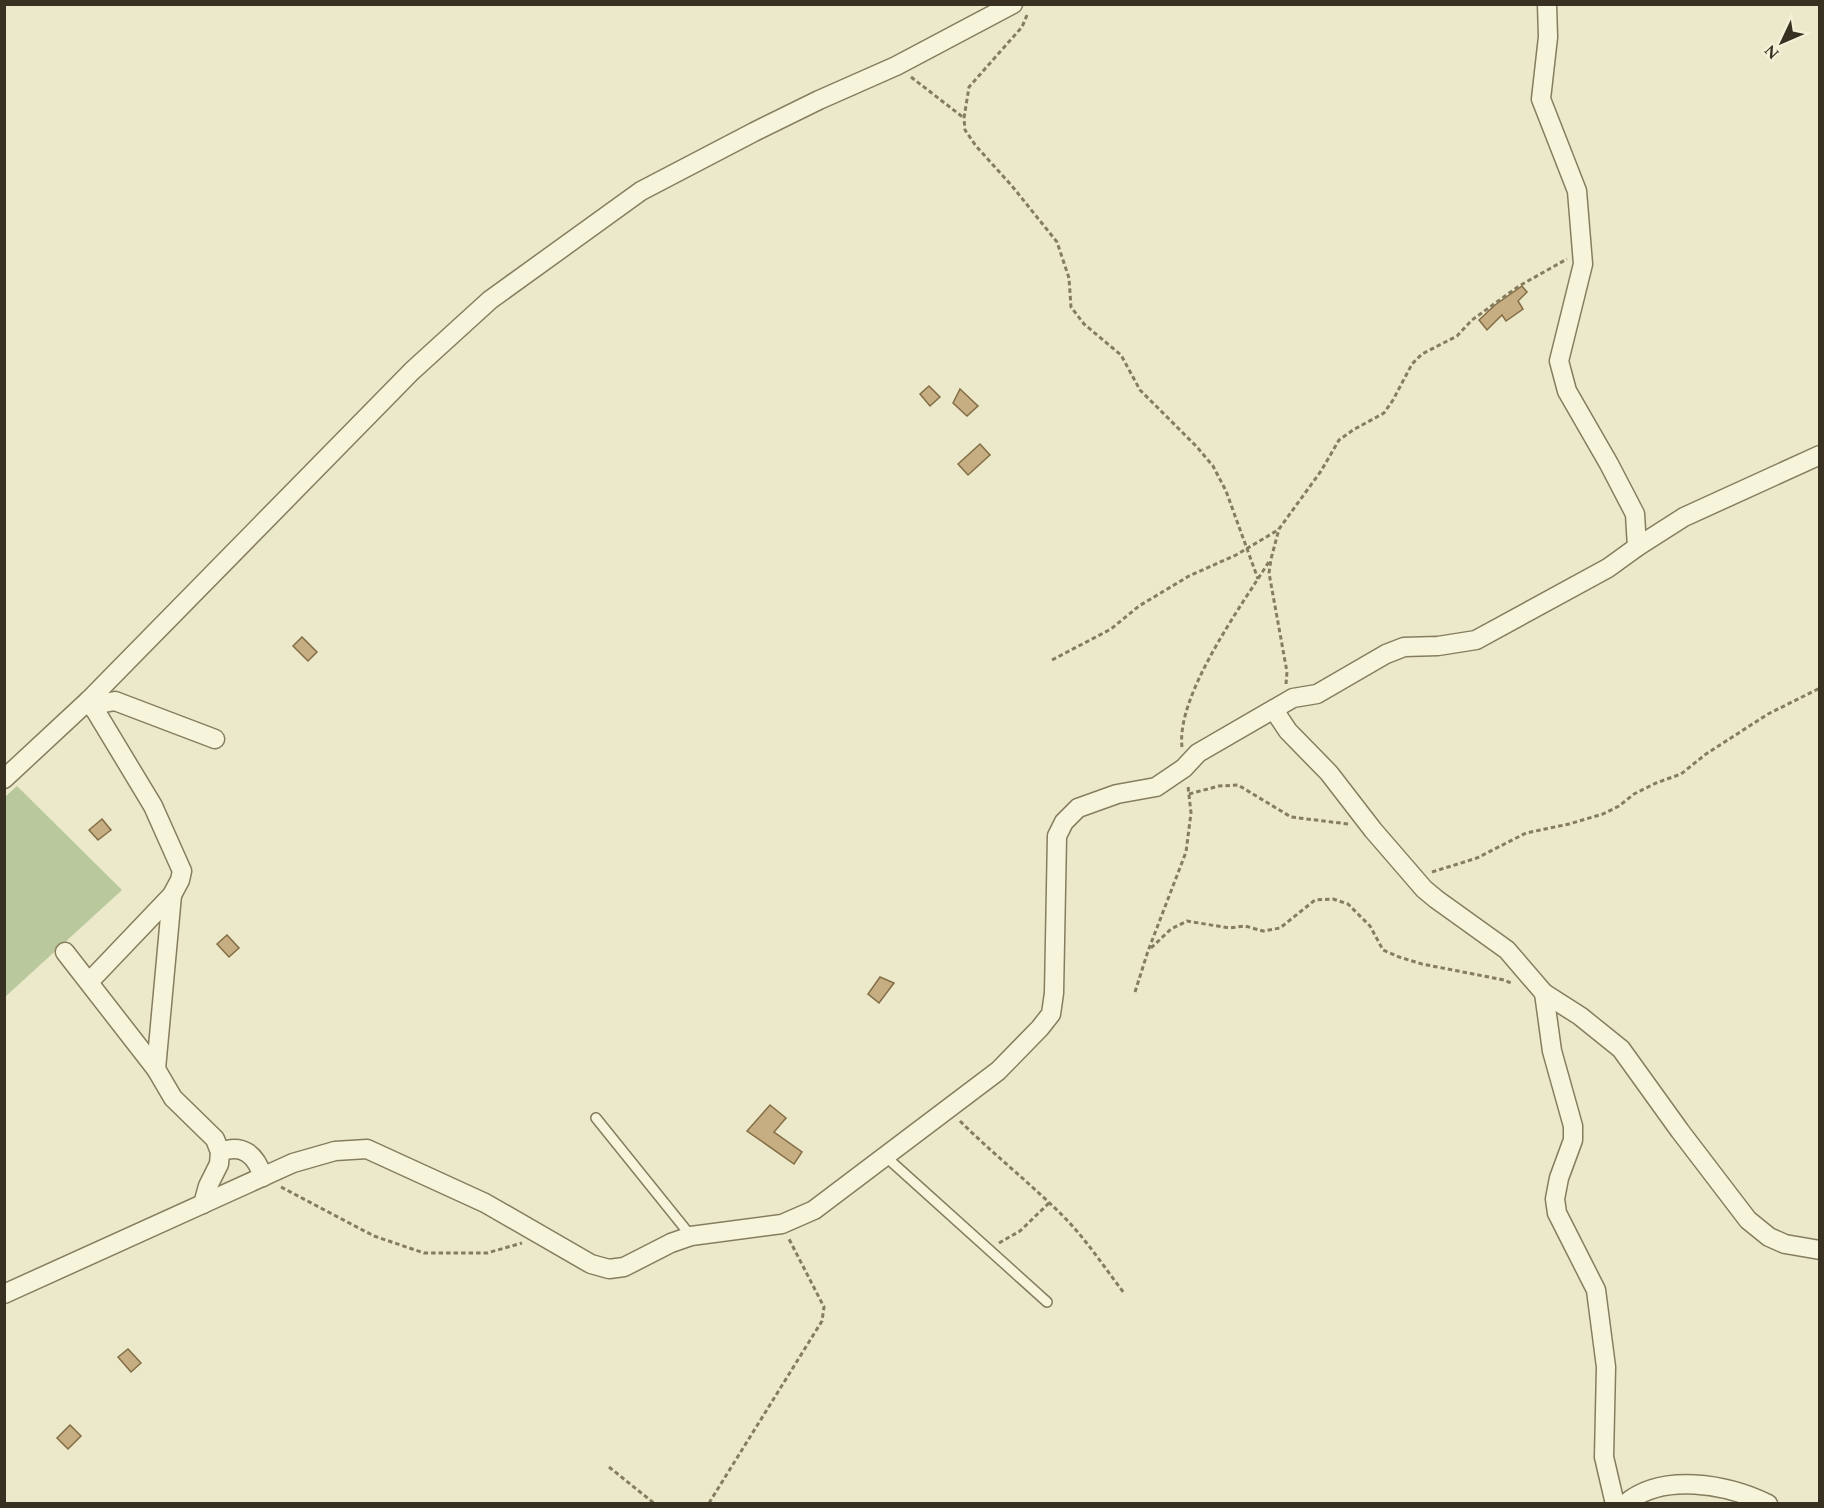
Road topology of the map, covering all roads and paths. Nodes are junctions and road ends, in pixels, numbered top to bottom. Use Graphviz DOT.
graph roads {
  1 [pos="1547,4"];
  2 [pos="1021,8"];
  3 [pos="896,66"];
  4 [pos="964,118"];
  5 [pos="1582,250"];
  6 [pos="1820,454"];
  7 [pos="1279,529"];
  8 [pos="1637,547"];
  9 [pos="1248,549"];
  10 [pos="1258,579"];
  11 [pos="1052,660"];
  12 [pos="1820,688"];
  13 [pos="91,704"];
  14 [pos="1274,710"];
  15 [pos="215,739"];
  16 [pos="4,779"];
  17 [pos="1189,794"];
  18 [pos="1373,830"];
  19 [pos="1415,878"];
  20 [pos="172,895"];
  21 [pos="1148,951"];
  22 [pos="65,952"];
  23 [pos="89,982"];
  24 [pos="1514,985"];
  25 [pos="1544,993"];
  26 [pos="156,1069"];
  27 [pos="948,1108"];
  28 [pos="596,1118"];
  29 [pos="220,1152"];
  30 [pos="885,1156"];
  31 [pos="263,1177"];
  32 [pos="1049,1203"];
  33 [pos="203,1204"];
  34 [pos="782,1224"];
  35 [pos="691,1236"];
  36 [pos="543,1237"];
  37 [pos="988,1249"];
  38 [pos="1820,1250"];
  39 [pos="1124,1293"];
  40 [pos="4,1294"];
  41 [pos="1047,1302"];
  42 [pos="609,1467"];
  43 [pos="655,1503"];
  44 [pos="709,1503"];
  45 [pos="1615,1503"];
  46 [pos="1625,1503"];
  47 [pos="1768,1503"];
  1 -- 5 [label="street"];
  2 -- 3 [label="street"];
  2 -- 4 [label="path"];
  3 -- 4 [label="path"];
  3 -- 13 [label="street"];
  4 -- 9 [label="path"];
  5 -- 7 [label="path"];
  5 -- 8 [label="street"];
  6 -- 8 [label="street"];
  7 -- 9 [label="path"];
  7 -- 14 [label="path"];
  8 -- 14 [label="street"];
  9 -- 10 [label="path"];
  9 -- 11 [label="path"];
  12 -- 19 [label="path"];
  13 -- 15 [label="street"];
  13 -- 16 [label="street"];
  13 -- 20 [label="street"];
  14 -- 18 [label="street"];
  14 -- 27 [label="street"];
  17 -- 18 [label="path"];
  18 -- 19 [label="street"];
  19 -- 25 [label="street"];
  20 -- 23 [label="street"];
  20 -- 26 [label="street"];
  21 -- 24 [label="path"];
  22 -- 23 [label="street"];
  23 -- 26 [label="street"];
  25 -- 38 [label="street"];
  25 -- 45 [label="street"];
  26 -- 29 [label="street"];
  27 -- 30 [label="street"];
  27 -- 32 [label="path"];
  28 -- 35 [label="lane"];
  29 -- 31 [label="street"];
  29 -- 33 [label="street"];
  30 -- 34 [label="street"];
  30 -- 37 [label="lane"];
  31 -- 33 [label="street"];
  31 -- 36 [label="path"];
  31 -- 36 [label="street"];
  32 -- 37 [label="path"];
  32 -- 39 [label="path"];
  33 -- 40 [label="street"];
  34 -- 35 [label="street"];
  34 -- 44 [label="path"];
  35 -- 36 [label="street"];
  37 -- 41 [label="lane"];
  42 -- 43 [label="path"];
  46 -- 47 [label="street"];
}
